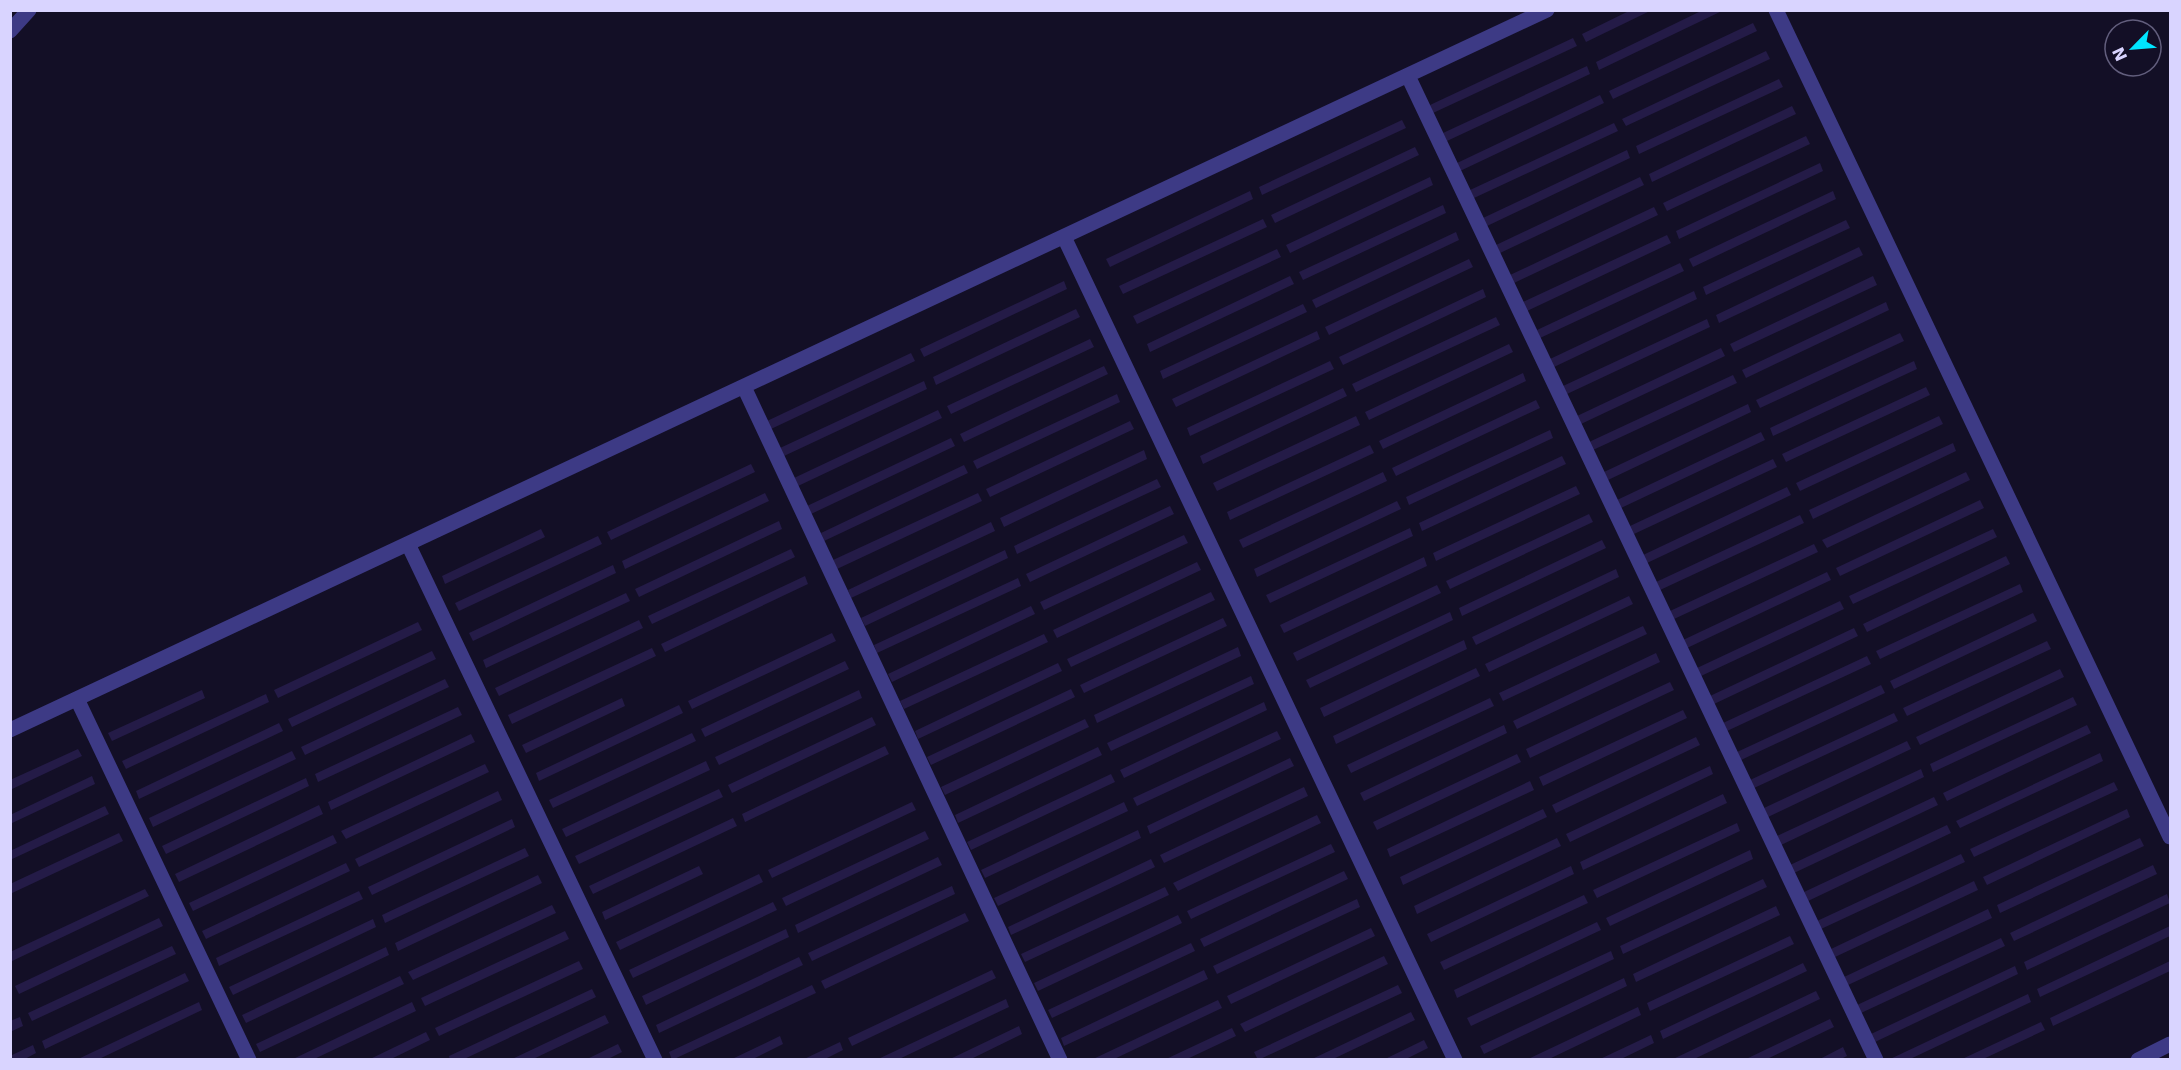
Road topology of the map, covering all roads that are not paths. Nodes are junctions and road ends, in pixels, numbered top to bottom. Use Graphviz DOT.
graph roads {
  1 [pos="29,10"];
  2 [pos="1547,10"];
  3 [pos="1776,10"];
  4 [pos="10,31"];
  5 [pos="1408,76"];
  6 [pos="1064,237"];
  7 [pos="744,387"];
  8 [pos="408,544"];
  9 [pos="77,699"];
  10 [pos="10,730"];
  11 [pos="2170,837"];
  12 [pos="2170,1044"];
  13 [pos="249,1059"];
  14 [pos="655,1059"];
  15 [pos="1060,1059"];
  16 [pos="1455,1059"];
  17 [pos="1876,1059"];
  18 [pos="2138,1059"];
  1 -- 4 [label="lane"];
  2 -- 5 [label="lane"];
  3 -- 11 [label="lane"];
  5 -- 6 [label="lane"];
  5 -- 17 [label="lane"];
  6 -- 7 [label="lane"];
  6 -- 16 [label="lane"];
  7 -- 8 [label="lane"];
  7 -- 15 [label="lane"];
  8 -- 9 [label="lane"];
  8 -- 14 [label="lane"];
  9 -- 10 [label="lane"];
  9 -- 13 [label="lane"];
  12 -- 18 [label="lane"];
}
